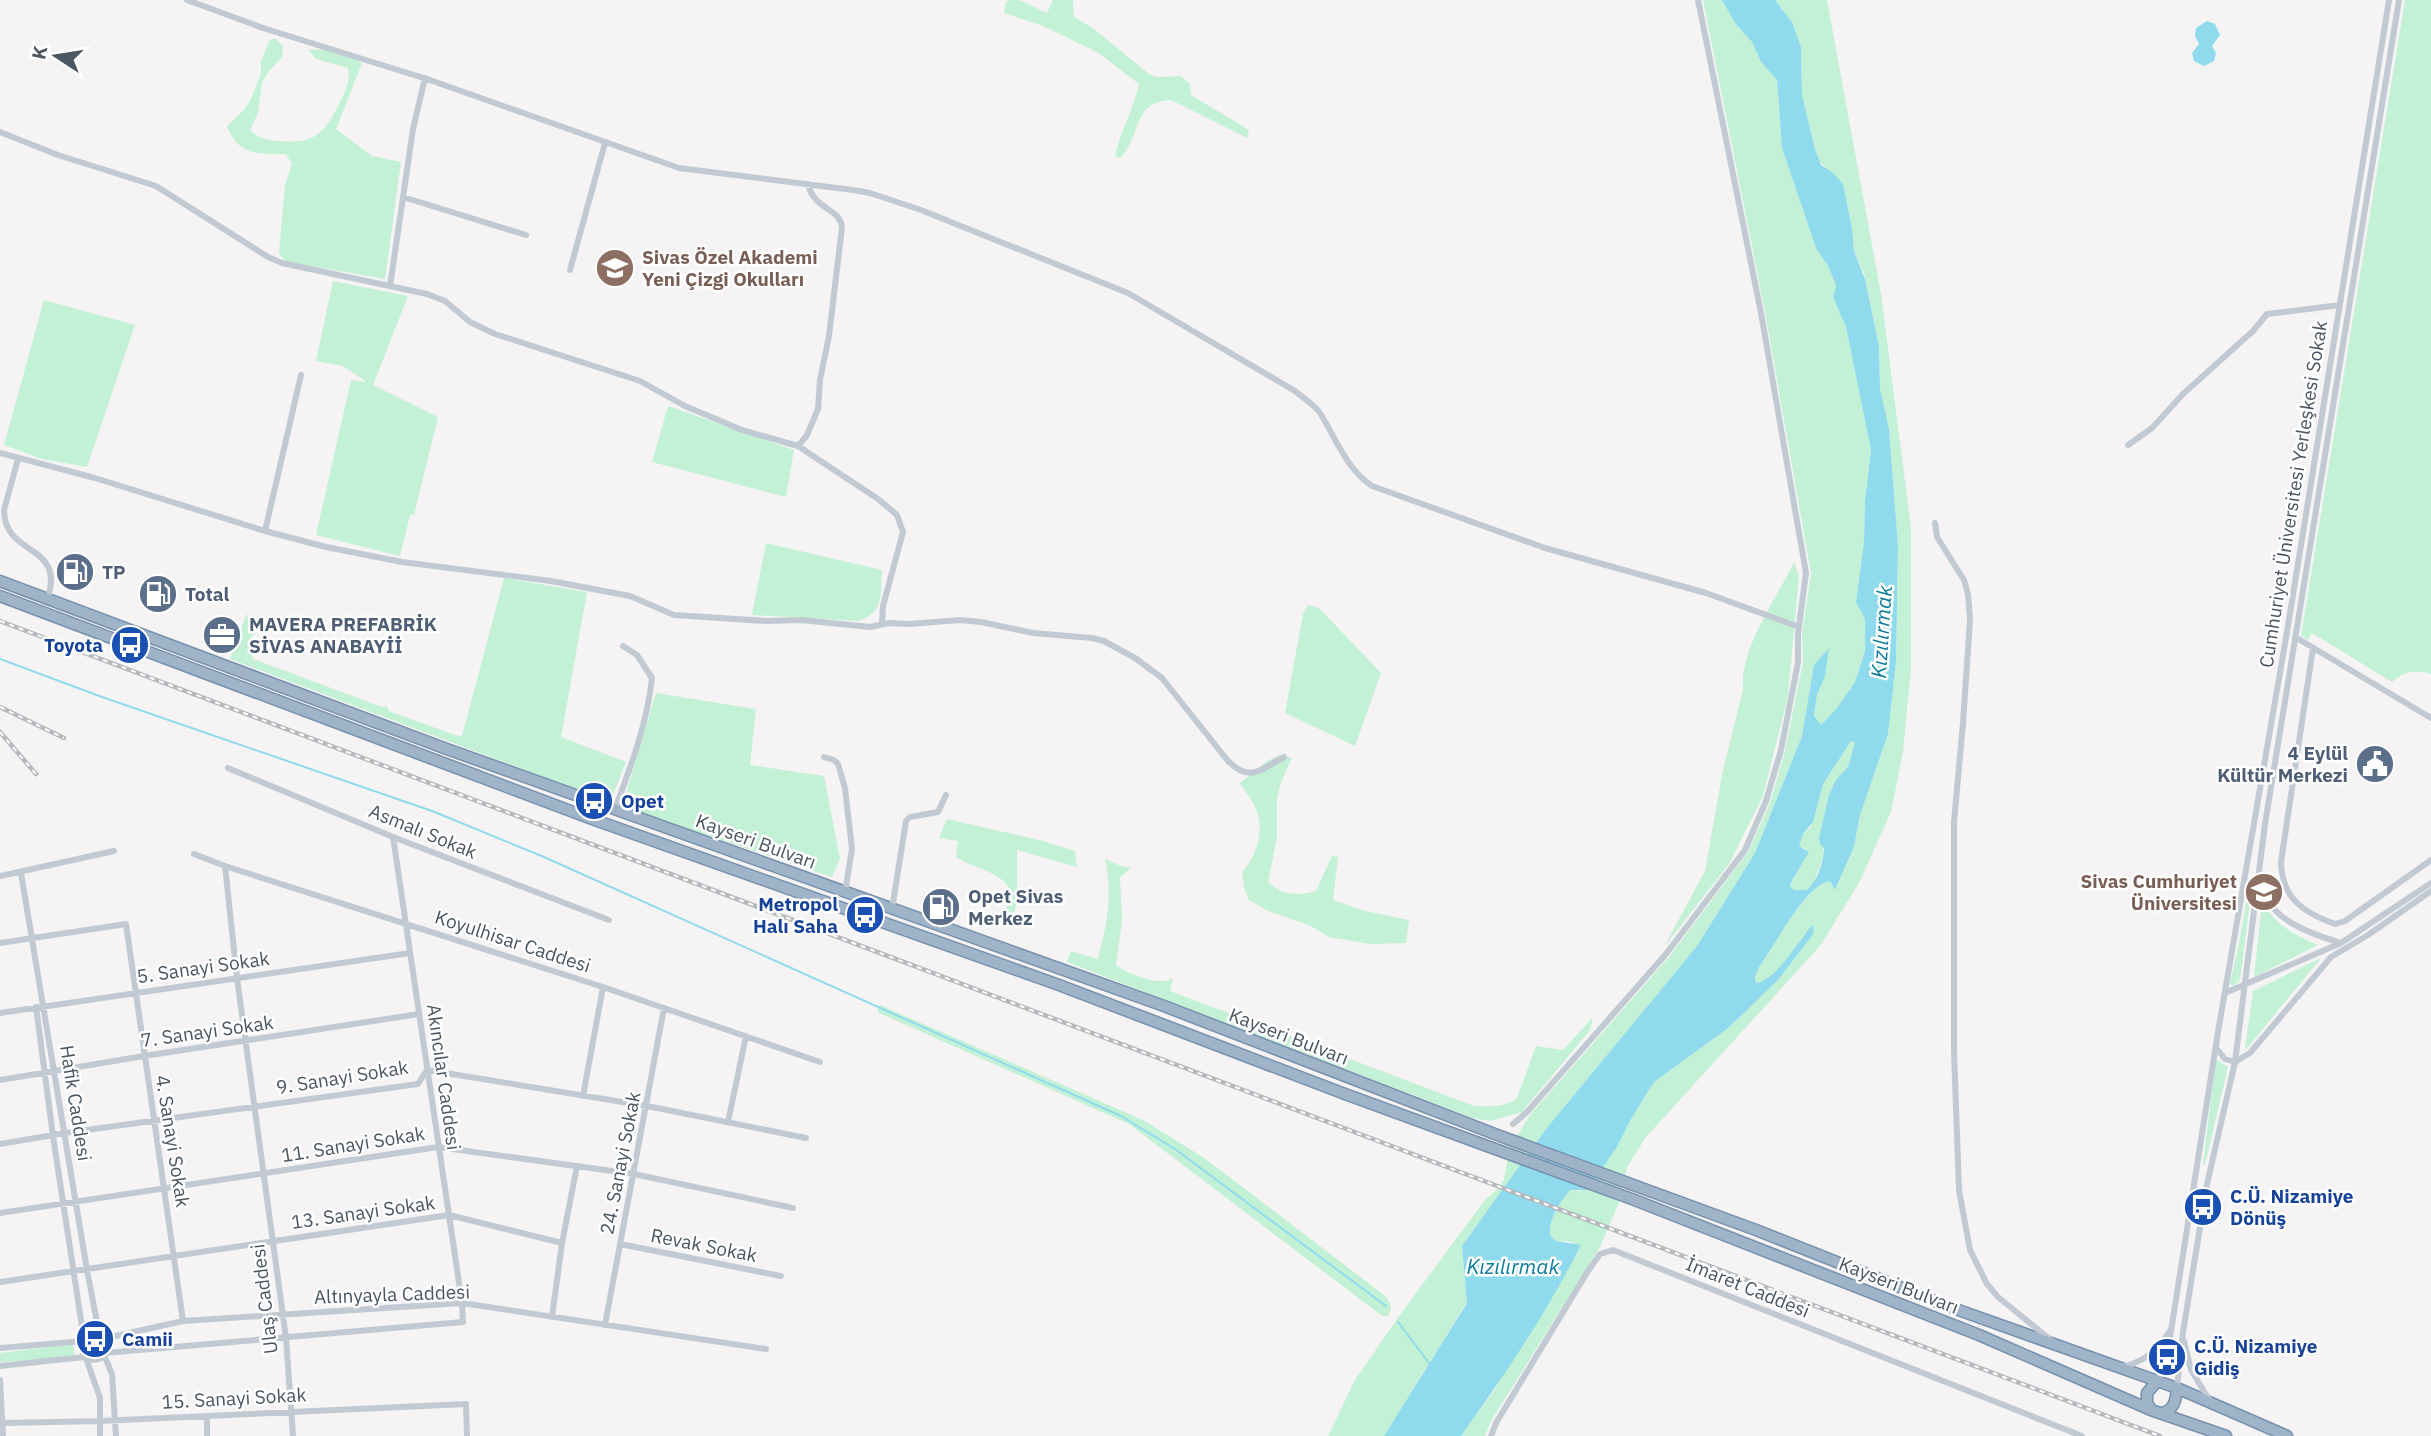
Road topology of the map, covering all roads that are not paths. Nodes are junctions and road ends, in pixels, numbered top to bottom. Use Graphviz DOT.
graph roads {
  1 [pos="187,0"];
  2 [pos="1698,0"];
  3 [pos="2389,0"];
  4 [pos="2399,0"];
  5 [pos="425,78"];
  6 [pos="0,132"];
  7 [pos="605,143"];
  8 [pos="808,184"];
  9 [pos="402,197"];
  10 [pos="526,235"];
  11 [pos="570,270"];
  12 [pos="390,286"];
  13 [pos="2340,306"];
  14 [pos="301,375"];
  15 [pos="2128,445"];
  16 [pos="799,446"];
  17 [pos="0,453"];
  18 [pos="19,459"];
  19 [pos="1935,523"];
  20 [pos="265,531"];
  21 [pos="0,581"];
  22 [pos="0,596"];
  23 [pos="48,598"];
  24 [pos="882,624"];
  25 [pos="1799,627"];
  26 [pos="2295,637"];
  27 [pos="623,646"];
  28 [pos="2314,648"];
  29 [pos="2431,718"];
  30 [pos="824,757"];
  31 [pos="1284,757"];
  32 [pos="228,768"];
  33 [pos="946,795"];
  34 [pos="615,809"];
  35 [pos="393,837"];
  36 [pos="114,851"];
  37 [pos="194,854"];
  38 [pos="2431,860"];
  39 [pos="225,866"];
  40 [pos="21,873"];
  41 [pos="0,876"];
  42 [pos="2258,879"];
  43 [pos="2431,883"];
  44 [pos="2431,891"];
  45 [pos="845,892"];
  46 [pos="892,909"];
  47 [pos="609,920"];
  48 [pos="405,923"];
  49 [pos="32,937"];
  50 [pos="0,943"];
  51 [pos="2341,943"];
  52 [pos="410,953"];
  53 [pos="237,978"];
  54 [pos="603,987"];
  55 [pos="2244,987"];
  56 [pos="135,993"];
  57 [pos="2225,993"];
  58 [pos="44,1006"];
  59 [pos="36,1007"];
  60 [pos="664,1008"];
  61 [pos="0,1013"];
  62 [pos="419,1014"];
  63 [pos="746,1036"];
  64 [pos="246,1042"];
  65 [pos="2216,1048"];
  66 [pos="144,1056"];
  67 [pos="820,1062"];
  68 [pos="2235,1062"];
  69 [pos="427,1070"];
  70 [pos="55,1071"];
  71 [pos="44,1074"];
  72 [pos="0,1080"];
  73 [pos="583,1096"];
  74 [pos="255,1106"];
  75 [pos="647,1106"];
  76 [pos="154,1122"];
  77 [pos="728,1122"];
  78 [pos="1513,1124"];
  79 [pos="65,1133"];
  80 [pos="52,1136"];
  81 [pos="806,1138"];
  82 [pos="0,1144"];
  83 [pos="439,1147"];
  84 [pos="577,1166"];
  85 [pos="264,1174"];
  86 [pos="634,1174"];
  87 [pos="165,1189"];
  88 [pos="76,1202"];
  89 [pos="63,1203"];
  90 [pos="793,1208"];
  91 [pos="0,1213"];
  92 [pos="449,1215"];
  93 [pos="273,1241"];
  94 [pos="562,1243"];
  95 [pos="620,1244"];
  96 [pos="175,1256"];
  97 [pos="87,1270"];
  98 [pos="75,1272"];
  99 [pos="781,1276"];
  100 [pos="0,1282"];
  101 [pos="462,1303"];
  102 [pos="282,1315"];
  103 [pos="552,1317"];
  104 [pos="183,1321"];
  105 [pos="463,1322"];
  106 [pos="605,1325"];
  107 [pos="2171,1327"];
  108 [pos="2183,1332"];
  109 [pos="101,1338"];
  110 [pos="286,1338"];
  111 [pos="84,1340"];
  112 [pos="2057,1344"];
  113 [pos="0,1348"];
  114 [pos="766,1349"];
  115 [pos="104,1354"];
  116 [pos="86,1358"];
  117 [pos="0,1366"];
  118 [pos="2123,1367"];
  119 [pos="0,1380"];
  120 [pos="2158,1380"];
  121 [pos="2177,1388"];
  122 [pos="2211,1402"];
  123 [pos="292,1410"];
  124 [pos="2155,1411"];
  125 [pos="207,1416"];
  126 [pos="116,1420"];
  127 [pos="100,1421"];
  128 [pos="3,1423"];
  129 [pos="3,1436"];
  130 [pos="100,1436"];
  131 [pos="116,1436"];
  132 [pos="207,1436"];
  133 [pos="293,1436"];
  134 [pos="467,1436"];
  135 [pos="1491,1436"];
  136 [pos="2082,1436"];
  137 [pos="2226,1436"];
  138 [pos="2287,1436"];
  1 -- 5 [label="street"];
  2 -- 25 [label="street"];
  3 -- 13 [label="street, Cumhuriyet Üniversitesi Yerleşkesi Sokak"];
  4 -- 26 [label="street, Cumhuriyet Üniversitesi Yerleşkesi Sokak"];
  5 -- 7 [label="street"];
  5 -- 9 [label="street"];
  6 -- 12 [label="street"];
  7 -- 8 [label="street"];
  7 -- 11 [label="street"];
  8 -- 16 [label="street"];
  8 -- 25 [label="street"];
  9 -- 10 [label="street"];
  9 -- 12 [label="street"];
  12 -- 16 [label="street"];
  13 -- 15 [label="street"];
  13 -- 57 [label="street, Cumhuriyet Üniversitesi Yerleşkesi Sokak"];
  14 -- 20 [label="street"];
  16 -- 24 [label="street"];
  17 -- 18 [label="street"];
  18 -- 20 [label="street"];
  18 -- 23 [label="street"];
  19 -- 112 [label="street"];
  20 -- 24 [label="street"];
  21 -- 23 [label="highway, Kayseri Bulvarı"];
  22 -- 124 [label="highway, Kayseri Bulvarı"];
  23 -- 34 [label="highway, Kayseri Bulvarı"];
  24 -- 31 [label="street"];
  25 -- 78 [label="street"];
  26 -- 28 [label="street, Cumhuriyet Üniversitesi Yerleşkesi Sokak"];
  26 -- 42 [label="street, Cumhuriyet Üniversitesi Yerleşkesi Sokak"];
  27 -- 34 [label="street"];
  28 -- 29 [label="street, Cumhuriyet Üniversitesi Yerleşkesi Sokak"];
  28 -- 38 [label="street"];
  30 -- 45 [label="street"];
  32 -- 35 [label="street, Asmalı Sokak"];
  33 -- 46 [label="street"];
  34 -- 45 [label="highway, Kayseri Bulvarı"];
  35 -- 47 [label="street, Asmalı Sokak"];
  35 -- 48 [label="street, Akıncılar Caddesi"];
  36 -- 40 [label="street"];
  37 -- 39 [label="street, Koyulhisar Caddesi"];
  39 -- 48 [label="street, Koyulhisar Caddesi"];
  39 -- 53 [label="street, Ulaş Caddesi"];
  40 -- 41 [label="street"];
  40 -- 49 [label="street, Hafik Caddesi"];
  42 -- 51 [label="street"];
  42 -- 55 [label="street, Cumhuriyet Üniversitesi Yerleşkesi Sokak"];
  43 -- 51 [label="street"];
  44 -- 68 [label="street"];
  45 -- 46 [label="highway, Kayseri Bulvarı"];
  46 -- 112 [label="highway, Kayseri Bulvarı"];
  48 -- 52 [label="street, Akıncılar Caddesi"];
  48 -- 54 [label="street, Koyulhisar Caddesi"];
  49 -- 50 [label="street"];
  49 -- 56 [label="street, 4. Sanayi Sokak"];
  49 -- 58 [label="street, Hafik Caddesi"];
  51 -- 55 [label="street"];
  52 -- 53 [label="street, 5. Sanayi Sokak"];
  52 -- 62 [label="street, Akıncılar Caddesi"];
  53 -- 56 [label="street, 5. Sanayi Sokak"];
  53 -- 64 [label="street, Ulaş Caddesi"];
  54 -- 60 [label="street, Koyulhisar Caddesi"];
  54 -- 73 [label="street"];
  55 -- 57 [label="street"];
  55 -- 68 [label="street, Cumhuriyet Üniversitesi Yerleşkesi Sokak"];
  56 -- 58 [label="street, 5. Sanayi Sokak"];
  56 -- 66 [label="street, 4. Sanayi Sokak"];
  57 -- 65 [label="street, Cumhuriyet Üniversitesi Yerleşkesi Sokak"];
  58 -- 59 [label="street, 5. Sanayi Sokak"];
  58 -- 70 [label="street, Hafik Caddesi"];
  59 -- 61 [label="street, 5. Sanayi Sokak"];
  59 -- 71 [label="street, Hafik Caddesi"];
  60 -- 63 [label="street, Koyulhisar Caddesi"];
  60 -- 75 [label="street, 24. Sanayi Sokak"];
  62 -- 64 [label="street, 7. Sanayi Sokak"];
  62 -- 69 [label="street, Akıncılar Caddesi"];
  63 -- 67 [label="street, Koyulhisar Caddesi"];
  63 -- 77 [label="street"];
  64 -- 66 [label="street, 7. Sanayi Sokak"];
  64 -- 74 [label="street, Ulaş Caddesi"];
  65 -- 68 [label="street"];
  65 -- 107 [label="street, Cumhuriyet Üniversitesi Yerleşkesi Sokak"];
  66 -- 70 [label="street, 7. Sanayi Sokak"];
  66 -- 76 [label="street, 4. Sanayi Sokak"];
  68 -- 108 [label="street, Cumhuriyet Üniversitesi Yerleşkesi Sokak"];
  69 -- 73 [label="street, 9. Sanayi Sokak"];
  69 -- 74 [label="street, 9. Sanayi Sokak"];
  69 -- 83 [label="street, Akıncılar Caddesi"];
  70 -- 71 [label="street, 7. Sanayi Sokak"];
  70 -- 79 [label="street, Hafik Caddesi"];
  71 -- 72 [label="street, 7. Sanayi Sokak"];
  71 -- 80 [label="street, Hafik Caddesi"];
  73 -- 75 [label="street, 9. Sanayi Sokak"];
  74 -- 76 [label="street, 9. Sanayi Sokak"];
  74 -- 85 [label="street, Ulaş Caddesi"];
  75 -- 77 [label="street, 9. Sanayi Sokak"];
  75 -- 86 [label="street, 24. Sanayi Sokak"];
  76 -- 79 [label="street, 9. Sanayi Sokak"];
  76 -- 87 [label="street, 4. Sanayi Sokak"];
  77 -- 81 [label="street, 9. Sanayi Sokak"];
  79 -- 80 [label="street, 9. Sanayi Sokak"];
  79 -- 88 [label="street, Hafik Caddesi"];
  80 -- 82 [label="street, 9. Sanayi Sokak"];
  80 -- 89 [label="street, Hafik Caddesi"];
  83 -- 84 [label="street, 11. Sanayi Sokak"];
  83 -- 85 [label="street, 11. Sanayi Sokak"];
  83 -- 92 [label="street, Akıncılar Caddesi"];
  84 -- 86 [label="street, 11. Sanayi Sokak"];
  84 -- 94 [label="street"];
  85 -- 87 [label="street, 11. Sanayi Sokak"];
  85 -- 93 [label="street, Ulaş Caddesi"];
  86 -- 90 [label="street, 11. Sanayi Sokak"];
  86 -- 95 [label="street, 24. Sanayi Sokak"];
  87 -- 88 [label="street, 11. Sanayi Sokak"];
  87 -- 96 [label="street, 4. Sanayi Sokak"];
  88 -- 89 [label="street, 11. Sanayi Sokak"];
  88 -- 97 [label="street, Hafik Caddesi"];
  89 -- 91 [label="street, 11. Sanayi Sokak"];
  89 -- 98 [label="street, Hafik Caddesi"];
  92 -- 93 [label="street, 13. Sanayi Sokak"];
  92 -- 94 [label="street, 13. Sanayi Sokak"];
  92 -- 101 [label="street, Akıncılar Caddesi"];
  93 -- 96 [label="street, 13. Sanayi Sokak"];
  93 -- 102 [label="street, Ulaş Caddesi"];
  94 -- 103 [label="street"];
  95 -- 99 [label="street, Revak Sokak"];
  95 -- 106 [label="street, 24. Sanayi Sokak"];
  96 -- 97 [label="street, 13. Sanayi Sokak"];
  96 -- 104 [label="street, 4. Sanayi Sokak"];
  97 -- 98 [label="street, 13. Sanayi Sokak"];
  97 -- 109 [label="street, Hafik Caddesi"];
  98 -- 100 [label="street, 13. Sanayi Sokak"];
  98 -- 111 [label="street, Hafik Caddesi"];
  101 -- 102 [label="street, Altınyayla Caddesi"];
  101 -- 103 [label="street, Altınyayla Caddesi"];
  101 -- 105 [label="street, Akıncılar Caddesi"];
  102 -- 104 [label="street, Altınyayla Caddesi"];
  102 -- 110 [label="street, Ulaş Caddesi"];
  103 -- 106 [label="street, Altınyayla Caddesi"];
  104 -- 109 [label="street, Altınyayla Caddesi"];
  105 -- 110 [label="street, Altınyayla Caddesi"];
  106 -- 114 [label="street, Altınyayla Caddesi"];
  107 -- 118 [label="street, Cumhuriyet Üniversitesi Yerleşkesi Sokak"];
  107 -- 120 [label="street, Cumhuriyet Üniversitesi Yerleşkesi Sokak"];
  108 -- 121 [label="street, Cumhuriyet Üniversitesi Yerleşkesi Sokak"];
  108 -- 122 [label="street, Cumhuriyet Üniversitesi Yerleşkesi Sokak"];
  109 -- 111 [label="street"];
  109 -- 115 [label="street"];
  110 -- 115 [label="street, Altınyayla Caddesi"];
  110 -- 123 [label="street, Ulaş Caddesi"];
  111 -- 113 [label="street"];
  111 -- 116 [label="street"];
  112 -- 118 [label="highway, Kayseri Bulvarı"];
  115 -- 116 [label="street"];
  115 -- 126 [label="street"];
  116 -- 117 [label="street"];
  116 -- 127 [label="street"];
  118 -- 120 [label="highway, Kayseri Bulvarı"];
  119 -- 128 [label="street"];
  120 -- 121 [label="highway"];
  120 -- 124 [label="highway"];
  121 -- 122 [label="highway"];
  121 -- 124 [label="highway"];
  122 -- 138 [label="highway"];
  123 -- 125 [label="street, 15. Sanayi Sokak"];
  123 -- 133 [label="street, Ulaş Caddesi"];
  123 -- 134 [label="street, 15. Sanayi Sokak"];
  124 -- 137 [label="highway, Kayseri Bulvarı"];
  125 -- 126 [label="street, 15. Sanayi Sokak"];
  125 -- 132 [label="street"];
  126 -- 127 [label="street, 15. Sanayi Sokak"];
  126 -- 131 [label="street"];
  127 -- 128 [label="street, 15. Sanayi Sokak"];
  127 -- 130 [label="street"];
  128 -- 129 [label="street"];
  135 -- 136 [label="street, İmaret Caddesi"];
}
